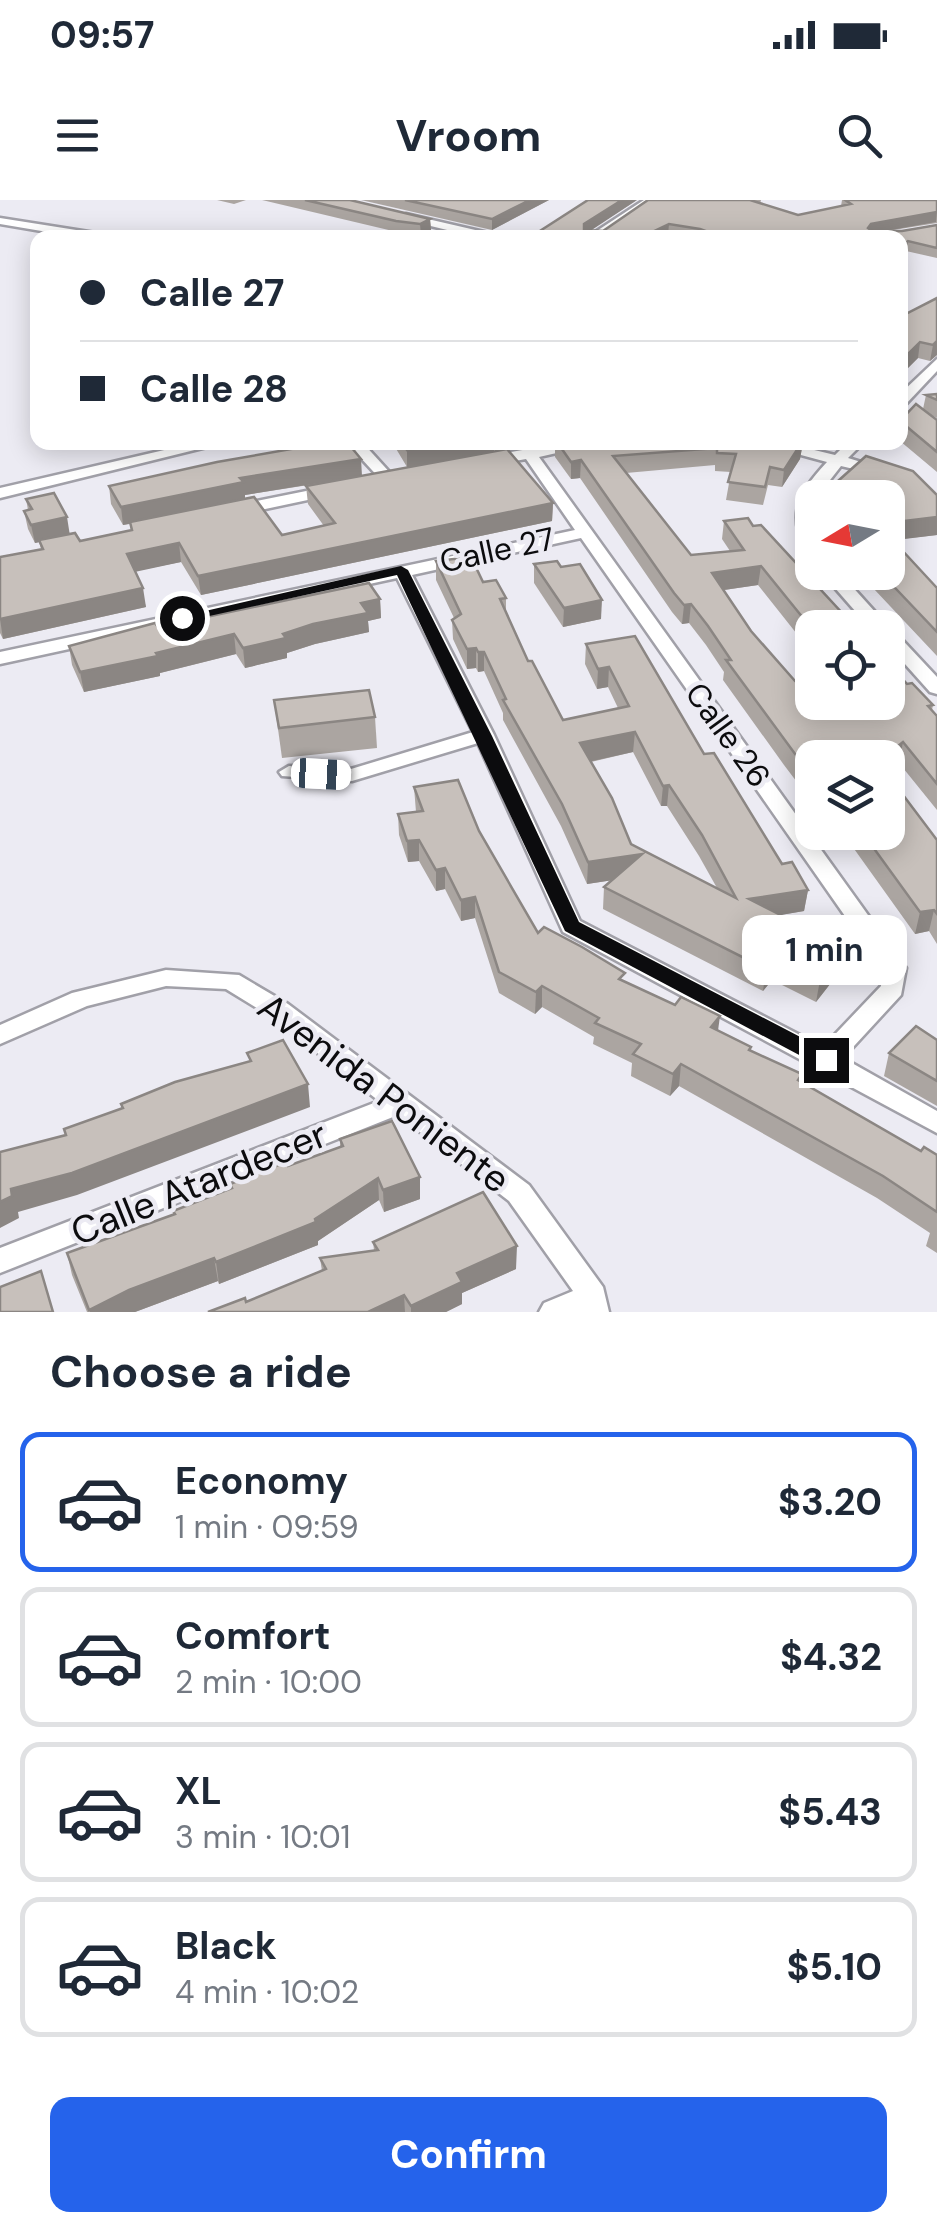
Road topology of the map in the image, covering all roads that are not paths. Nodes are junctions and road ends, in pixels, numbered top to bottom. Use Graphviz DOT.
graph roads {
  1 [pos="651,200"];
  2 [pos="386,212"];
  3 [pos="0,221"];
  4 [pos="57,230"];
  5 [pos="463,230"];
  6 [pos="604,230"];
  7 [pos="937,362"];
  8 [pos="909,399"];
  9 [pos="185,450"];
  10 [pos="361,450"];
  11 [pos="544,450"];
  12 [pos="791,450"];
  13 [pos="849,450"];
  14 [pos="530,452"];
  15 [pos="476,462"];
  16 [pos="838,462"];
  17 [pos="897,474"];
  18 [pos="406,476"];
  19 [pos="388,479"];
  20 [pos="822,480"];
  21 [pos="369,483"];
  22 [pos="349,487"];
  23 [pos="0,493"];
  24 [pos="214,515"];
  25 [pos="583,532"];
  26 [pos="401,570"];
  27 [pos="845,590"];
  28 [pos="864,610"];
  29 [pos="905,653"];
  30 [pos="0,658"];
  31 [pos="937,688"];
  32 [pos="484,736"];
  33 [pos="289,772"];
  34 [pos="0,1035"];
  35 [pos="826,1060"];
  36 [pos="398,1104"];
  37 [pos="937,1124"];
  38 [pos="0,1261"];
  39 [pos="593,1304"];
  40 [pos="554,1312"];
  1 -- 6 [label="street"];
  2 -- 5 [label="street"];
  3 -- 4 [label="street"];
  7 -- 8 [label="street"];
  9 -- 23 [label="street"];
  10 -- 19 [label="street"];
  11 -- 14 [label="street"];
  12 -- 16 [label="street"];
  13 -- 16 [label="street"];
  14 -- 15 [label="street"];
  14 -- 25 [label="street, Calle 26"];
  16 -- 17 [label="street"];
  16 -- 20 [label="street"];
  18 -- 19 [label="street"];
  19 -- 21 [label="street"];
  22 -- 24 [label="street"];
  25 -- 26 [label="street, Calle 27"];
  25 -- 35 [label="street, Calle 26"];
  26 -- 30 [label="street, Calle 27"];
  26 -- 32 [label="street"];
  27 -- 28 [label="street"];
  29 -- 31 [label="street"];
  32 -- 33 [label="street"];
  32 -- 35 [label="street"];
  34 -- 36 [label="street, Avenida Poniente"];
  35 -- 37 [label="street"];
  36 -- 38 [label="street, Calle Atardecer"];
  36 -- 39 [label="street, Avenida Poniente"];
  39 -- 40 [label="street"];
}
